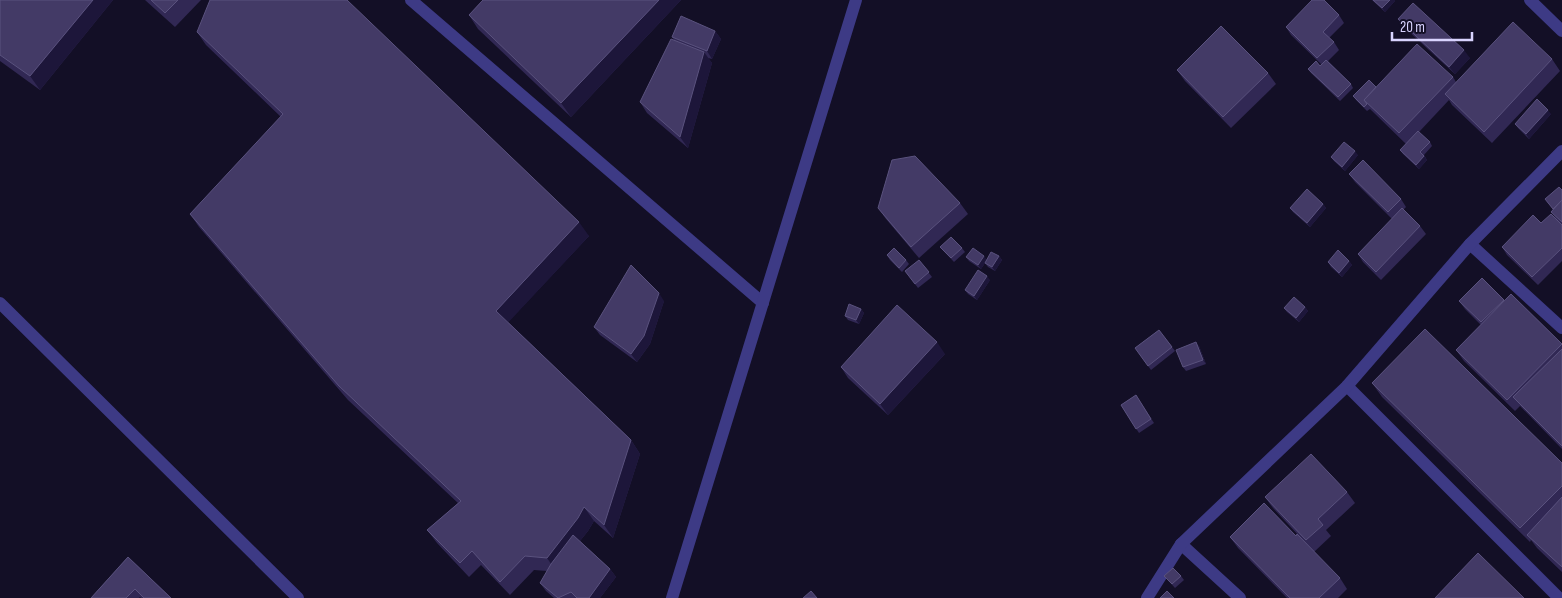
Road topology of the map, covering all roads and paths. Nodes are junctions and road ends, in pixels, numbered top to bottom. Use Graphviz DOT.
graph roads {
  1 [pos="411,0"];
  2 [pos="856,0"];
  3 [pos="1530,0"];
  4 [pos="1562,31"];
  5 [pos="1562,150"];
  6 [pos="1470,244"];
  7 [pos="0,303"];
  8 [pos="763,303"];
  9 [pos="1562,328"];
  10 [pos="1347,386"];
  11 [pos="1182,544"];
  12 [pos="298,598"];
  13 [pos="672,598"];
  14 [pos="1147,598"];
  15 [pos="1240,598"];
  16 [pos="1559,598"];
  1 -- 8 [label="street"];
  2 -- 8 [label="street"];
  3 -- 4 [label="street"];
  5 -- 6 [label="street"];
  6 -- 9 [label="street"];
  6 -- 10 [label="street"];
  7 -- 12 [label="street"];
  8 -- 13 [label="street"];
  10 -- 11 [label="street"];
  10 -- 16 [label="street"];
  11 -- 14 [label="street"];
  11 -- 15 [label="street"];
}
